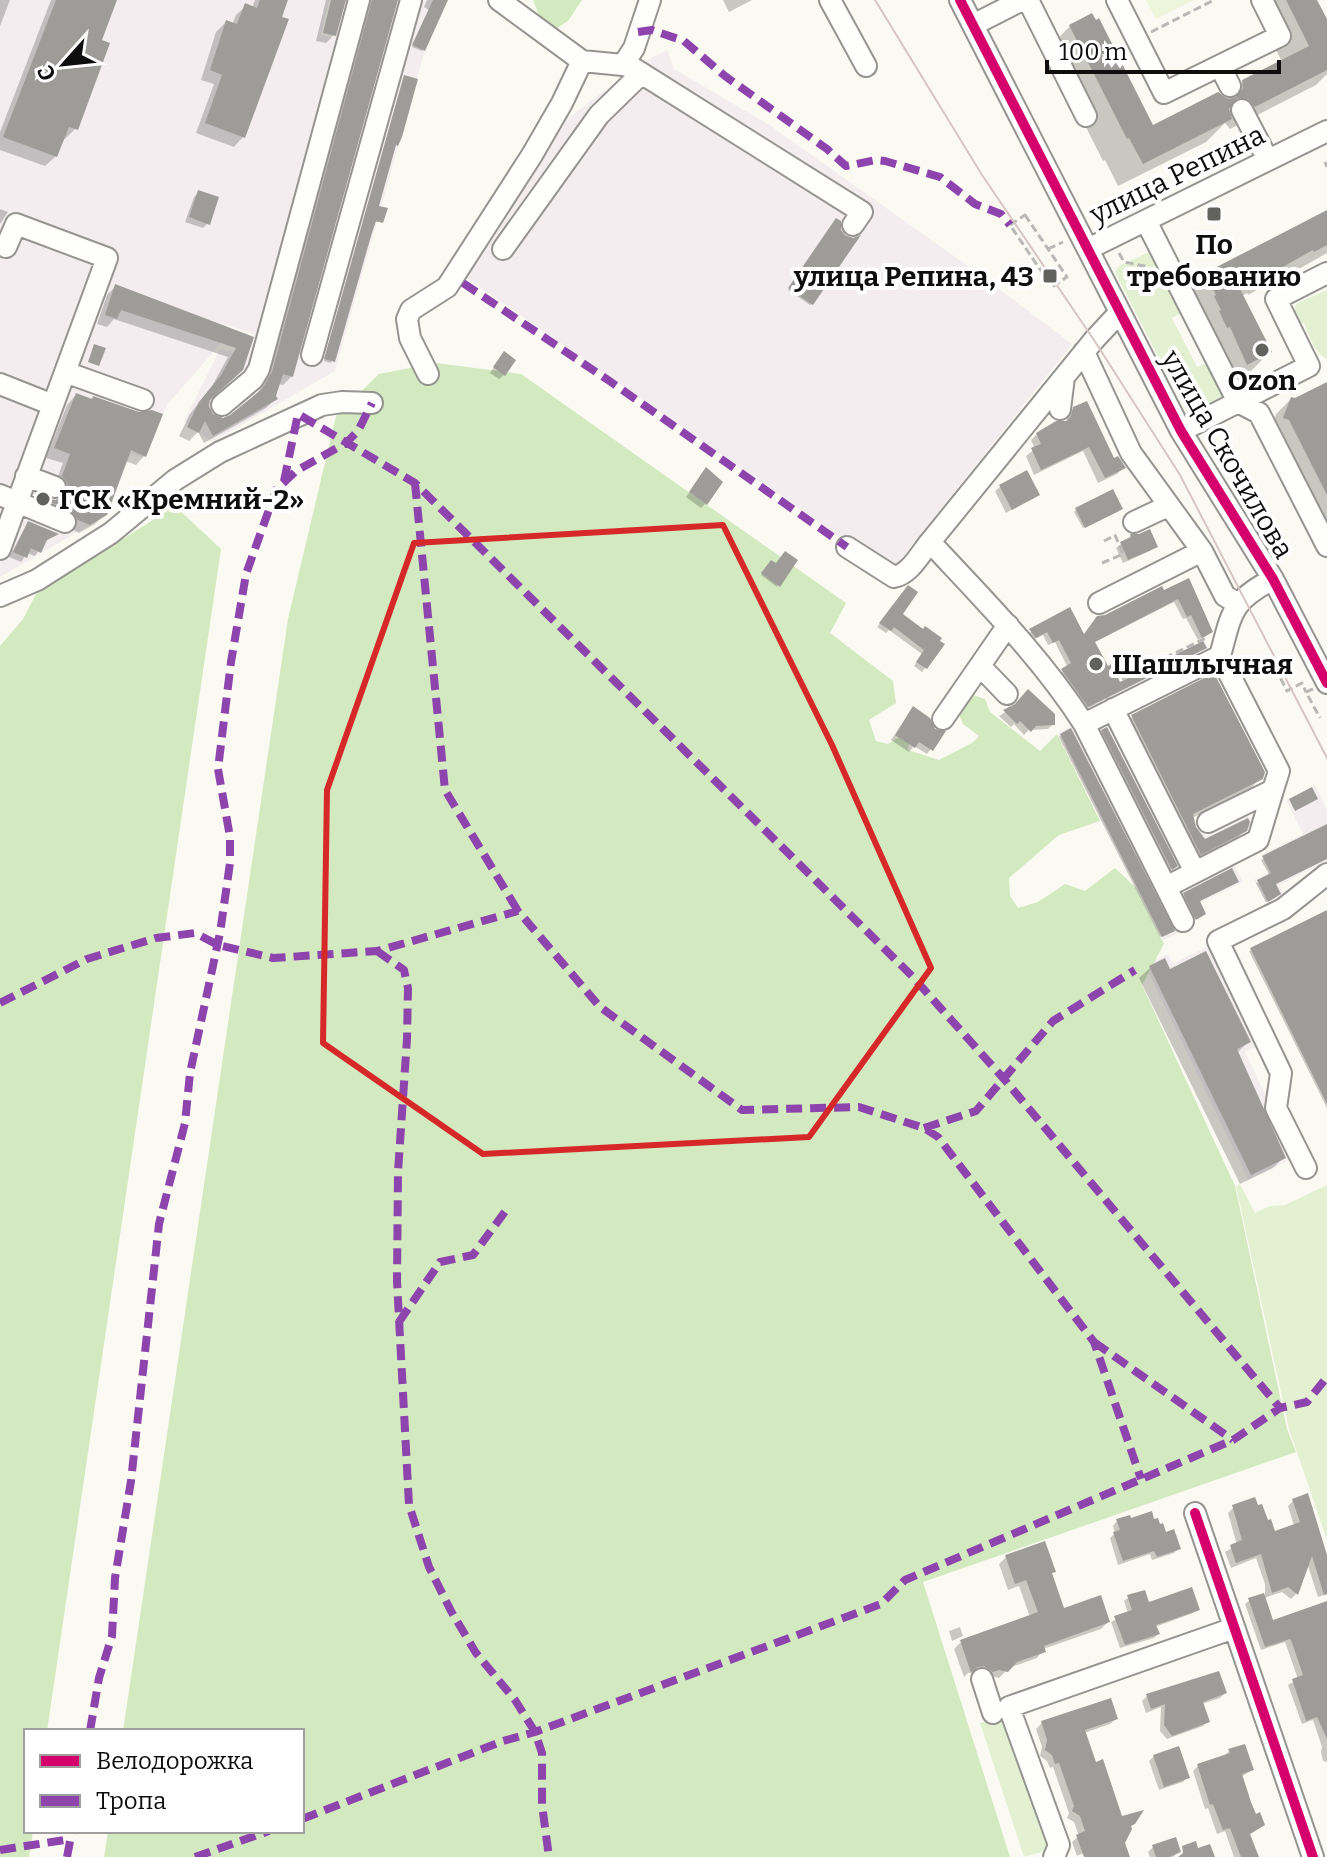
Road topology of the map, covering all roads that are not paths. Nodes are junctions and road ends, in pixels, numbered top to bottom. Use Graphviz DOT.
graph roads {
  1 [pos="359,0"];
  2 [pos="411,0"];
  3 [pos="499,0"];
  4 [pos="650,0"];
  5 [pos="830,0"];
  6 [pos="960,0"];
  7 [pos="1025,0"];
  8 [pos="1117,0"];
  9 [pos="1262,0"];
  10 [pos="992,7"];
  11 [pos="973,25"];
  12 [pos="582,61"];
  13 [pos="866,66"];
  14 [pos="1220,66"];
  15 [pos="632,69"];
  16 [pos="1230,86"];
  17 [pos="1242,110"];
  18 [pos="1086,116"];
  19 [pos="1327,131"];
  20 [pos="1268,160"];
  21 [pos="1146,221"];
  22 [pos="853,225"];
  23 [pos="6,247"];
  24 [pos="503,249"];
  25 [pos="1088,249"];
  26 [pos="1327,273"];
  27 [pos="1120,312"];
  28 [pos="1084,352"];
  29 [pos="312,355"];
  30 [pos="1318,365"];
  31 [pos="65,372"];
  32 [pos="428,374"];
  33 [pos="1064,377"];
  34 [pos="0,384"];
  35 [pos="143,400"];
  36 [pos="1238,402"];
  37 [pos="372,403"];
  38 [pos="53,405"];
  39 [pos="222,405"];
  40 [pos="1060,409"];
  41 [pos="1181,431"];
  42 [pos="26,476"];
  43 [pos="55,487"];
  44 [pos="8,499"];
  45 [pos="1168,506"];
  46 [pos="65,522"];
  47 [pos="1134,522"];
  48 [pos="930,542"];
  49 [pos="1327,546"];
  50 [pos="847,547"];
  51 [pos="0,549"];
  52 [pos="1202,551"];
  53 [pos="1273,579"];
  54 [pos="0,596"];
  55 [pos="1099,603"];
  56 [pos="1237,603"];
  57 [pos="1008,625"];
  58 [pos="1220,656"];
  59 [pos="980,666"];
  60 [pos="1325,676"];
  61 [pos="1007,694"];
  62 [pos="1113,709"];
  63 [pos="943,719"];
  64 [pos="1084,724"];
  65 [pos="1273,790"];
  66 [pos="1208,822"];
  67 [pos="1195,872"];
  68 [pos="1326,879"];
  69 [pos="1166,887"];
  70 [pos="1183,921"];
  71 [pos="1306,1168"];
  72 [pos="1195,1513"];
  73 [pos="1234,1628"];
  74 [pos="982,1679"];
  75 [pos="995,1712"];
  76 [pos="1054,1857"];
  77 [pos="1313,1857"];
  1 -- 39 [label="street"];
  2 -- 29 [label="street"];
  3 -- 12 [label="street"];
  4 -- 15 [label="street"];
  5 -- 13 [label="street"];
  6 -- 11 [label="street, улица Репина"];
  7 -- 10 [label="street"];
  7 -- 18 [label="street"];
  8 -- 14 [label="street"];
  9 -- 14 [label="street"];
  10 -- 11 [label="street"];
  11 -- 25 [label="street, улица Репина"];
  12 -- 15 [label="street"];
  12 -- 32 [label="street"];
  14 -- 16 [label="street"];
  15 -- 22 [label="street"];
  15 -- 24 [label="street"];
  17 -- 20 [label="street"];
  19 -- 20 [label="street, улица Репина"];
  20 -- 21 [label="street, улица Репина"];
  21 -- 25 [label="street, улица Репина"];
  21 -- 36 [label="street"];
  23 -- 31 [label="street"];
  25 -- 27 [label="street, улица Скочилова"];
  26 -- 30 [label="street"];
  27 -- 28 [label="street"];
  27 -- 41 [label="street, улица Скочилова"];
  28 -- 33 [label="street"];
  28 -- 45 [label="street"];
  30 -- 36 [label="street"];
  31 -- 35 [label="street"];
  31 -- 38 [label="street"];
  33 -- 40 [label="street"];
  33 -- 48 [label="street"];
  34 -- 38 [label="street"];
  36 -- 41 [label="street"];
  36 -- 49 [label="street"];
  37 -- 54 [label="street"];
  38 -- 42 [label="street"];
  41 -- 53 [label="street, улица Скочилова"];
  42 -- 43 [label="street"];
  42 -- 44 [label="street"];
  44 -- 46 [label="street"];
  44 -- 51 [label="street"];
  45 -- 47 [label="street"];
  45 -- 52 [label="street"];
  48 -- 50 [label="street"];
  48 -- 57 [label="street"];
  52 -- 55 [label="street"];
  52 -- 56 [label="street"];
  53 -- 56 [label="street"];
  53 -- 60 [label="street, улица Скочилова"];
  56 -- 58 [label="street"];
  57 -- 59 [label="street"];
  57 -- 64 [label="street"];
  58 -- 62 [label="street"];
  58 -- 65 [label="street"];
  59 -- 61 [label="street"];
  59 -- 63 [label="street"];
  62 -- 64 [label="street"];
  62 -- 67 [label="street"];
  64 -- 69 [label="street"];
  65 -- 66 [label="street"];
  65 -- 67 [label="street"];
  67 -- 69 [label="street"];
  68 -- 71 [label="street"];
  69 -- 70 [label="street"];
  72 -- 73 [label="street"];
  73 -- 75 [label="street"];
  73 -- 77 [label="street"];
  74 -- 75 [label="street"];
  75 -- 76 [label="street"];
}
